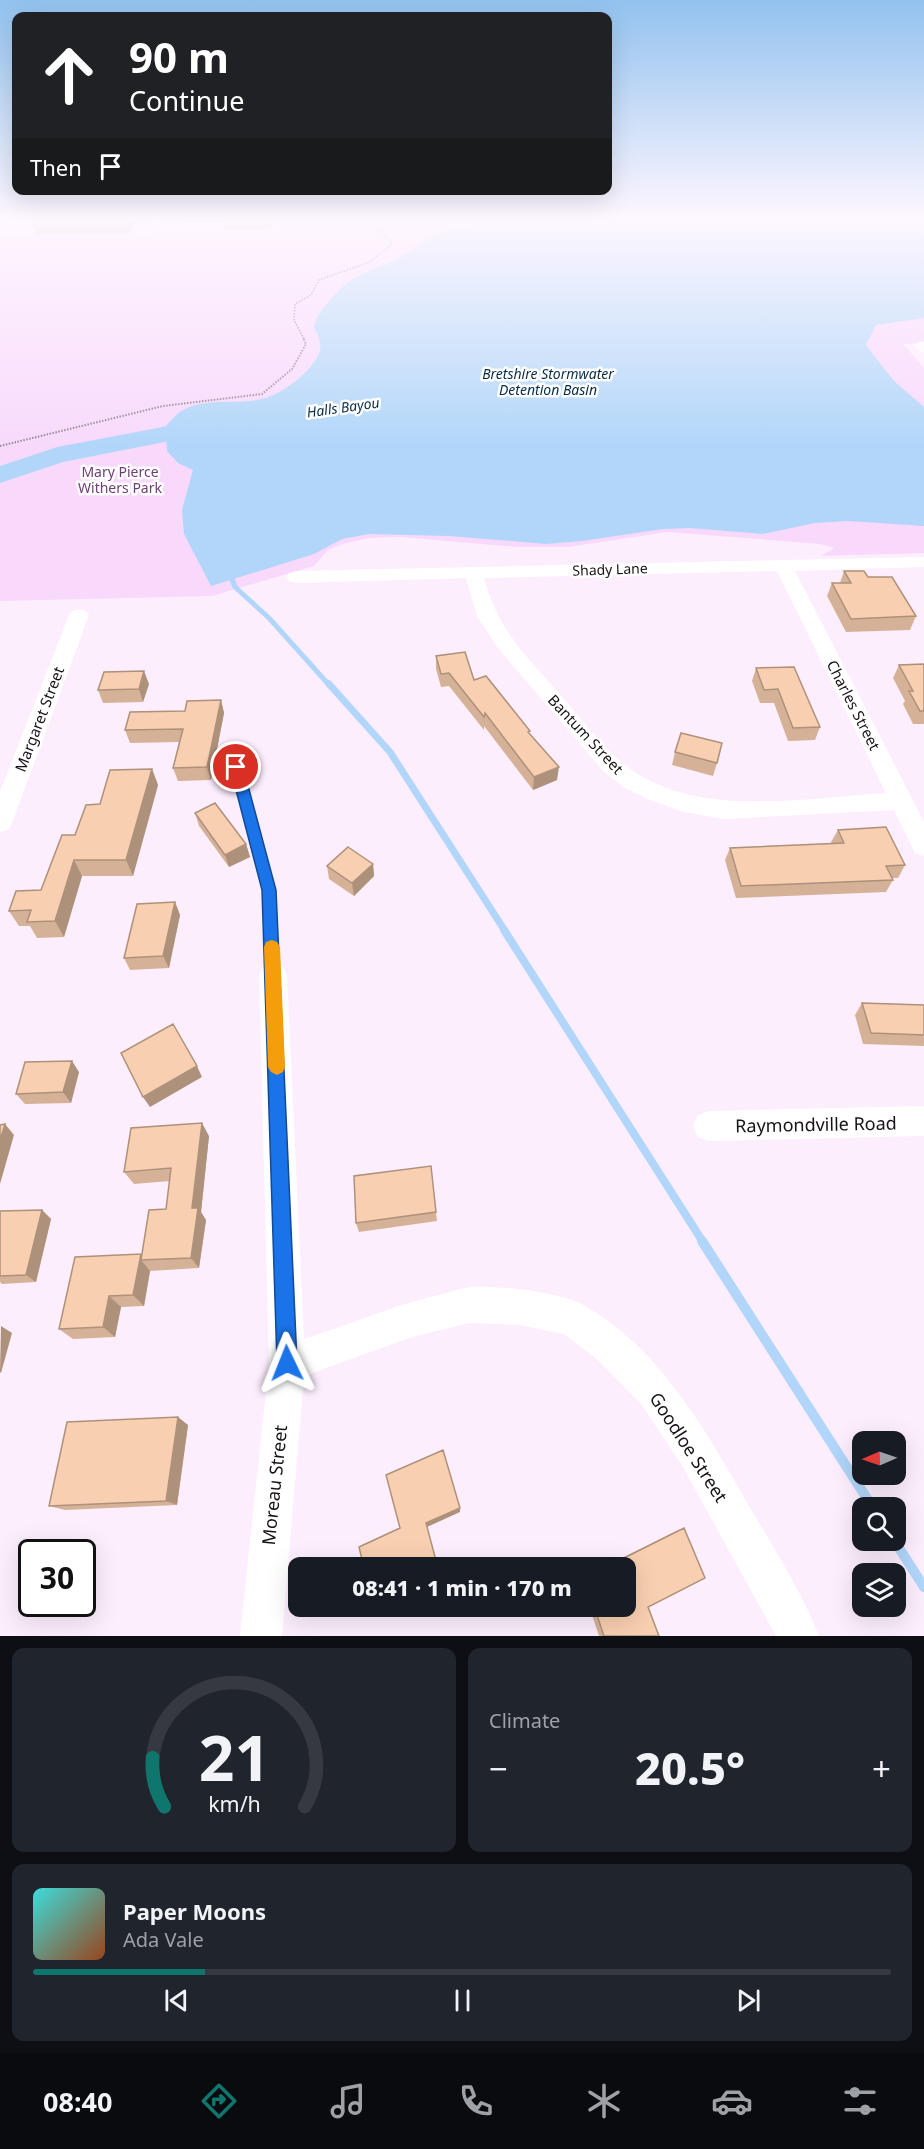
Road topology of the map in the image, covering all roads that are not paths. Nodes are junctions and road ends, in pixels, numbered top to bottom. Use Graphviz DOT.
graph roads {
  1 [pos="924,562"];
  2 [pos="783,564"];
  3 [pos="474,574"];
  4 [pos="296,577"];
  5 [pos="79,615"];
  6 [pos="236,767"];
  7 [pos="902,801"];
  8 [pos="0,823"];
  9 [pos="924,846"];
  10 [pos="273,975"];
  11 [pos="924,1121"];
  12 [pos="709,1126"];
  13 [pos="287,1363"];
  14 [pos="261,1636"];
  15 [pos="798,1636"];
  1 -- 2 [label="street, Shady Lane"];
  2 -- 3 [label="street, Shady Lane"];
  2 -- 7 [label="street, Charles Street"];
  3 -- 4 [label="street, Shady Lane"];
  3 -- 7 [label="street, Bantum Street"];
  5 -- 8 [label="street, Margaret Street"];
  6 -- 10 [label="lane"];
  7 -- 9 [label="street, Charles Street"];
  10 -- 13 [label="street, Moreau Street"];
  11 -- 12 [label="street, Raymondville Road"];
  13 -- 14 [label="street, Moreau Street"];
  13 -- 15 [label="street, Goodloe Street"];
}
